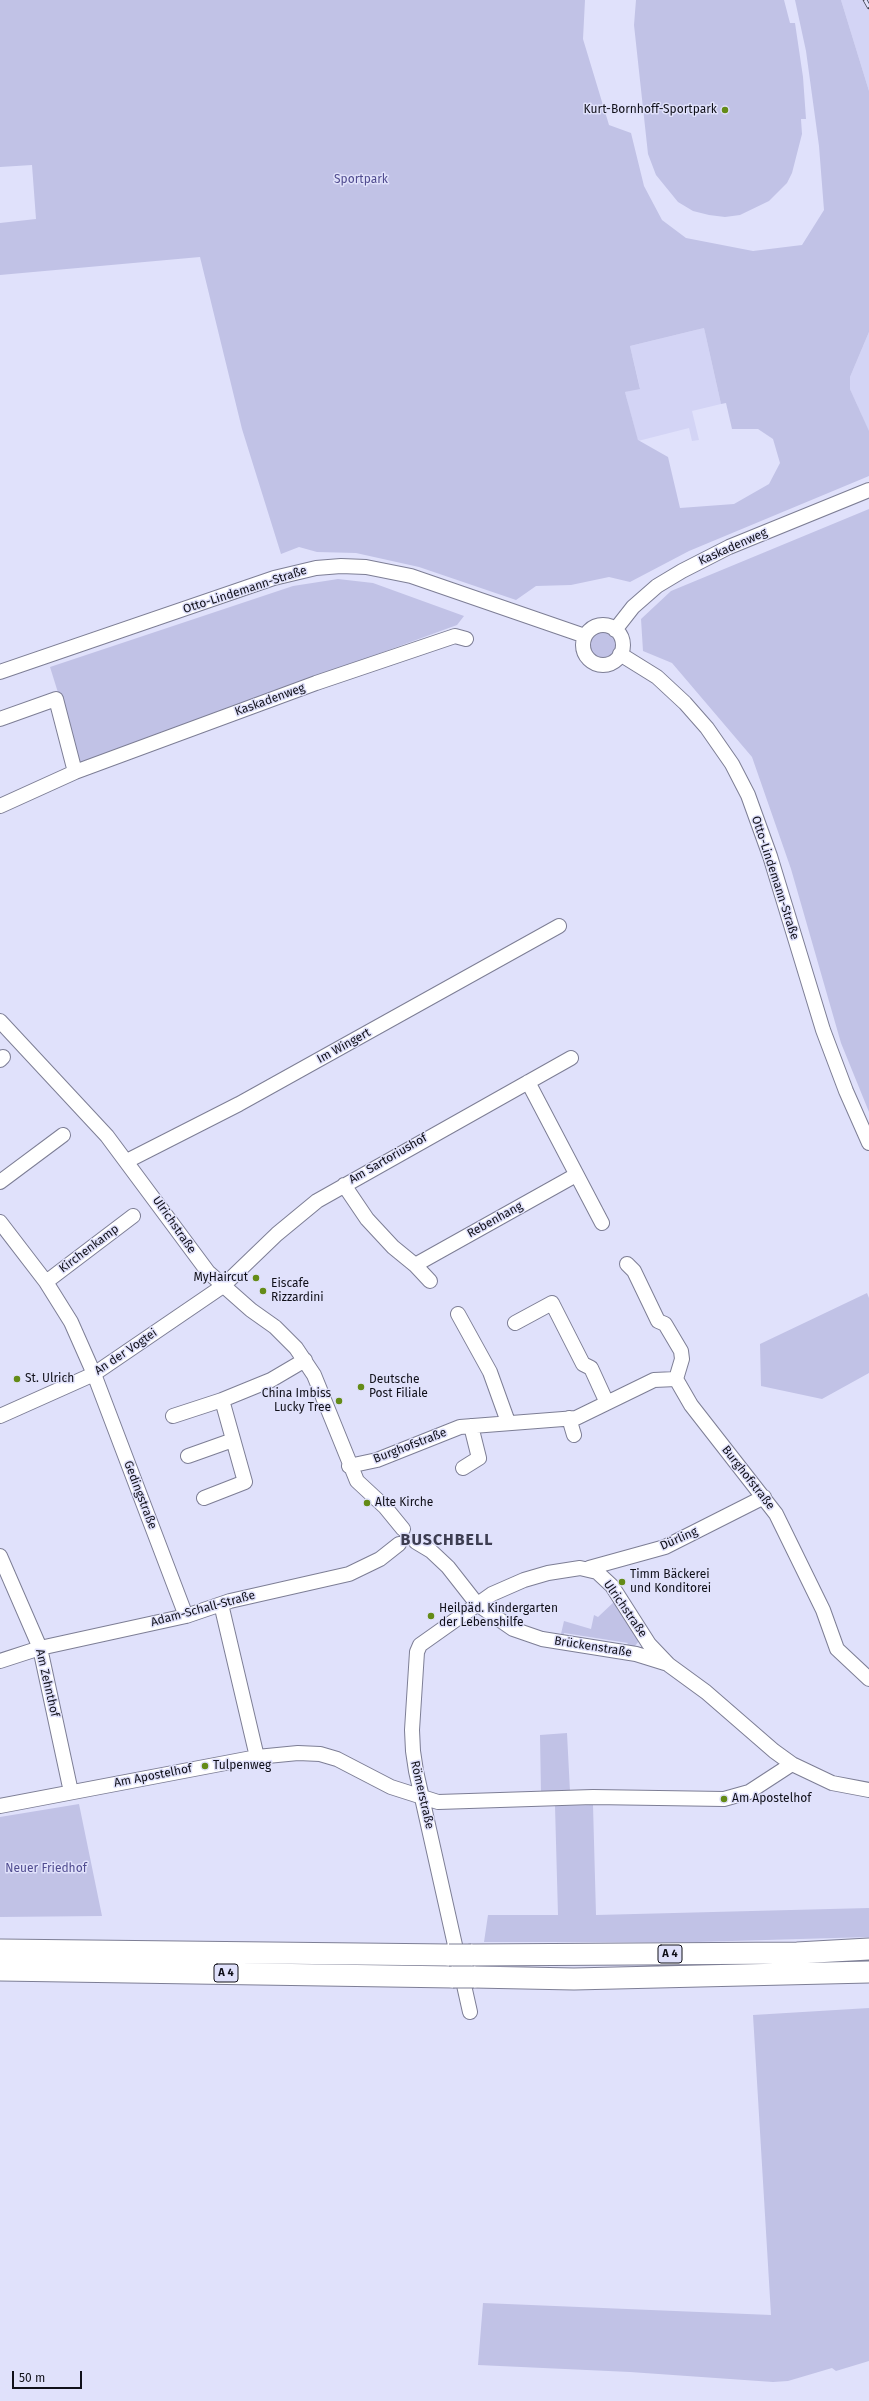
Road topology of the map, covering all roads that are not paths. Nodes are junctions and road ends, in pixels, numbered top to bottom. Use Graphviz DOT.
graph roads {
  1 [pos="869,490"];
  2 [pos="615,630"];
  3 [pos="585,636"];
  4 [pos="466,639"];
  5 [pos="620,654"];
  6 [pos="0,672"];
  7 [pos="0,719"];
  8 [pos="75,772"];
  9 [pos="0,806"];
  10 [pos="559,926"];
  11 [pos="0,1021"];
  12 [pos="571,1058"];
  13 [pos="528,1082"];
  14 [pos="63,1135"];
  15 [pos="869,1143"];
  16 [pos="127,1161"];
  17 [pos="576,1175"];
  18 [pos="0,1182"];
  19 [pos="344,1185"];
  20 [pos="133,1216"];
  21 [pos="0,1222"];
  22 [pos="602,1223"];
  23 [pos="627,1264"];
  24 [pos="415,1265"];
  25 [pos="430,1281"];
  26 [pos="46,1282"];
  27 [pos="223,1286"];
  28 [pos="458,1314"];
  29 [pos="515,1323"];
  30 [pos="305,1360"];
  31 [pos="94,1374"];
  32 [pos="676,1379"];
  33 [pos="222,1400"];
  34 [pos="608,1403"];
  35 [pos="0,1416"];
  36 [pos="173,1416"];
  37 [pos="569,1418"];
  38 [pos="508,1422"];
  39 [pos="471,1426"];
  40 [pos="574,1435"];
  41 [pos="234,1440"];
  42 [pos="188,1456"];
  43 [pos="350,1466"];
  44 [pos="463,1468"];
  45 [pos="764,1497"];
  46 [pos="204,1498"];
  47 [pos="403,1529"];
  48 [pos="416,1542"];
  49 [pos="399,1544"];
  50 [pos="0,1556"];
  51 [pos="589,1568"];
  52 [pos="220,1604"];
  53 [pos="477,1604"];
  54 [pos="186,1616"];
  55 [pos="644,1636"];
  56 [pos="40,1648"];
  57 [pos="636,1654"];
  58 [pos="0,1661"];
  59 [pos="669,1665"];
  60 [pos="869,1679"];
  61 [pos="257,1757"];
  62 [pos="792,1764"];
  63 [pos="869,1790"];
  64 [pos="71,1792"];
  65 [pos="423,1797"];
  66 [pos="0,1806"];
  67 [pos="869,1949"];
  68 [pos="0,1950"];
  69 [pos="0,1970"];
  70 [pos="869,1972"];
  71 [pos="470,2012"];
  1 -- 2 [label="street, Kaskadenweg"];
  2 -- 3 [label="street"];
  2 -- 5 [label="street"];
  3 -- 5 [label="street"];
  3 -- 6 [label="street, Otto-Lindemann-Straße"];
  4 -- 8 [label="street, Kaskadenweg"];
  5 -- 15 [label="street, Otto-Lindemann-Straße"];
  7 -- 8 [label="street"];
  8 -- 9 [label="street, Kaskadenweg"];
  10 -- 16 [label="street, Im Wingert"];
  11 -- 16 [label="street, Ulrichstraße"];
  12 -- 13 [label="street, Am Sartoriushof"];
  13 -- 17 [label="street"];
  13 -- 19 [label="street, Am Sartoriushof"];
  14 -- 18 [label="street"];
  16 -- 27 [label="street, Ulrichstraße"];
  17 -- 22 [label="street"];
  17 -- 24 [label="street, Rebenhang"];
  19 -- 24 [label="street"];
  19 -- 27 [label="street, Am Sartoriushof"];
  20 -- 26 [label="street, Kirchenkamp"];
  21 -- 26 [label="street"];
  23 -- 32 [label="street"];
  24 -- 25 [label="street"];
  26 -- 31 [label="street"];
  27 -- 30 [label="street, Ulrichstraße"];
  27 -- 31 [label="street, An der Vogtei"];
  28 -- 38 [label="street"];
  29 -- 34 [label="street"];
  30 -- 33 [label="street"];
  30 -- 43 [label="street, Ulrichstraße"];
  31 -- 35 [label="street, An der Vogtei"];
  31 -- 54 [label="street, Gedingstraße"];
  32 -- 34 [label="street, Burghofstraße"];
  32 -- 45 [label="street, Burghofstraße"];
  33 -- 36 [label="street"];
  33 -- 41 [label="street"];
  34 -- 37 [label="street, Burghofstraße"];
  37 -- 38 [label="street, Burghofstraße"];
  37 -- 40 [label="street"];
  38 -- 39 [label="street, Burghofstraße"];
  39 -- 43 [label="street, Burghofstraße"];
  39 -- 44 [label="street"];
  41 -- 42 [label="street"];
  41 -- 46 [label="street"];
  43 -- 47 [label="street, Ulrichstraße"];
  45 -- 51 [label="street, Dürling"];
  45 -- 60 [label="street, Burghofstraße"];
  47 -- 48 [label="street"];
  47 -- 49 [label="street"];
  48 -- 49 [label="street"];
  48 -- 53 [label="street"];
  49 -- 52 [label="street, Adam-Schall-Straße"];
  50 -- 56 [label="street, Am Zehnthof"];
  51 -- 53 [label="street"];
  51 -- 55 [label="street, Ulrichstraße"];
  52 -- 54 [label="street, Adam-Schall-Straße"];
  52 -- 61 [label="street"];
  53 -- 57 [label="street, Brückenstraße"];
  53 -- 65 [label="street, Römerstraße"];
  54 -- 56 [label="street, Adam-Schall-Straße"];
  55 -- 57 [label="street"];
  55 -- 59 [label="street, Ulrichstraße"];
  56 -- 58 [label="street, Adam-Schall-Straße"];
  56 -- 64 [label="street, Am Zehnthof"];
  57 -- 59 [label="street, Brückenstraße"];
  59 -- 62 [label="street, Ulrichstraße"];
  61 -- 64 [label="street, Am Apostelhof"];
  61 -- 65 [label="street, Am Apostelhof"];
  62 -- 63 [label="street, Ulrichstraße"];
  62 -- 65 [label="street, Am Apostelhof"];
  64 -- 66 [label="street, Am Apostelhof"];
  65 -- 71 [label="street, Römerstraße"];
  67 -- 68 [label="highway, A 4, bridge"];
  69 -- 70 [label="highway, A 4, bridge"];
}
